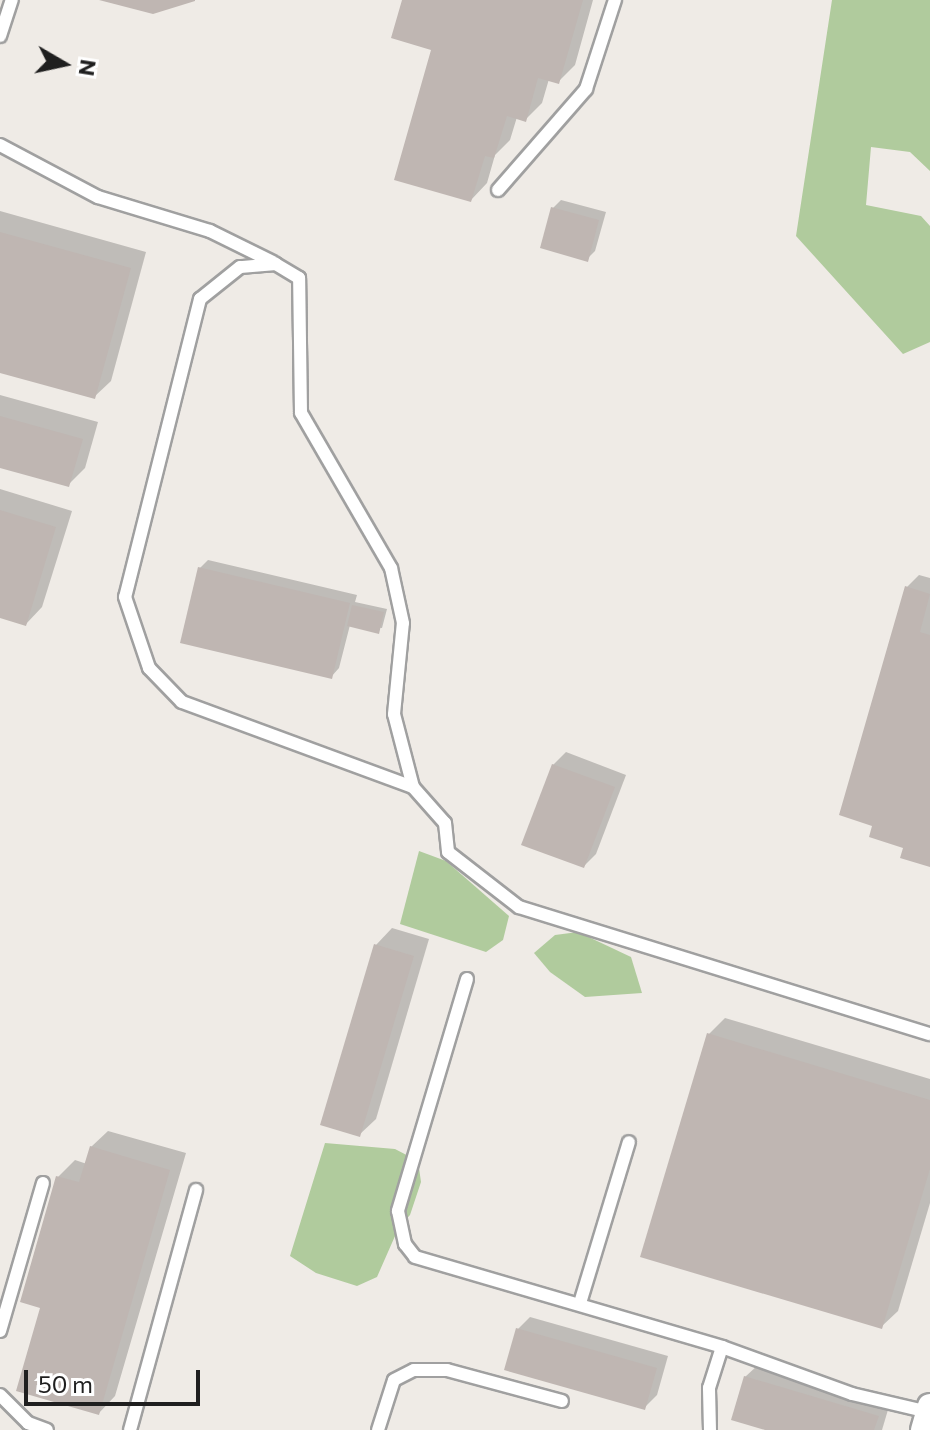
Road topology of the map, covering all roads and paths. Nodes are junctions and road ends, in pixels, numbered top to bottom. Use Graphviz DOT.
graph roads {
  1 [pos="12,0"];
  2 [pos="615,0"];
  3 [pos="0,36"];
  4 [pos="0,145"];
  5 [pos="498,190"];
  6 [pos="276,264"];
  7 [pos="413,787"];
  8 [pos="467,979"];
  9 [pos="930,1034"];
  10 [pos="629,1142"];
  11 [pos="43,1183"];
  12 [pos="196,1190"];
  13 [pos="580,1303"];
  14 [pos="0,1331"];
  15 [pos="722,1347"];
  16 [pos="0,1395"];
  17 [pos="562,1401"];
  18 [pos="927,1416"];
  19 [pos="47,1430"];
  20 [pos="130,1430"];
  21 [pos="378,1430"];
  22 [pos="710,1430"];
  1 -- 3 [label="lane"];
  2 -- 5 [label="lane"];
  4 -- 6 [label="lane"];
  6 -- 7 [label="lane"];
  6 -- 7 [label="lane"];
  7 -- 9 [label="lane"];
  8 -- 13 [label="lane"];
  10 -- 13 [label="lane"];
  11 -- 14 [label="lane"];
  12 -- 20 [label="lane"];
  13 -- 15 [label="lane"];
  15 -- 18 [label="lane"];
  15 -- 22 [label="lane"];
  16 -- 19 [label="lane"];
  17 -- 21 [label="lane"];
}
